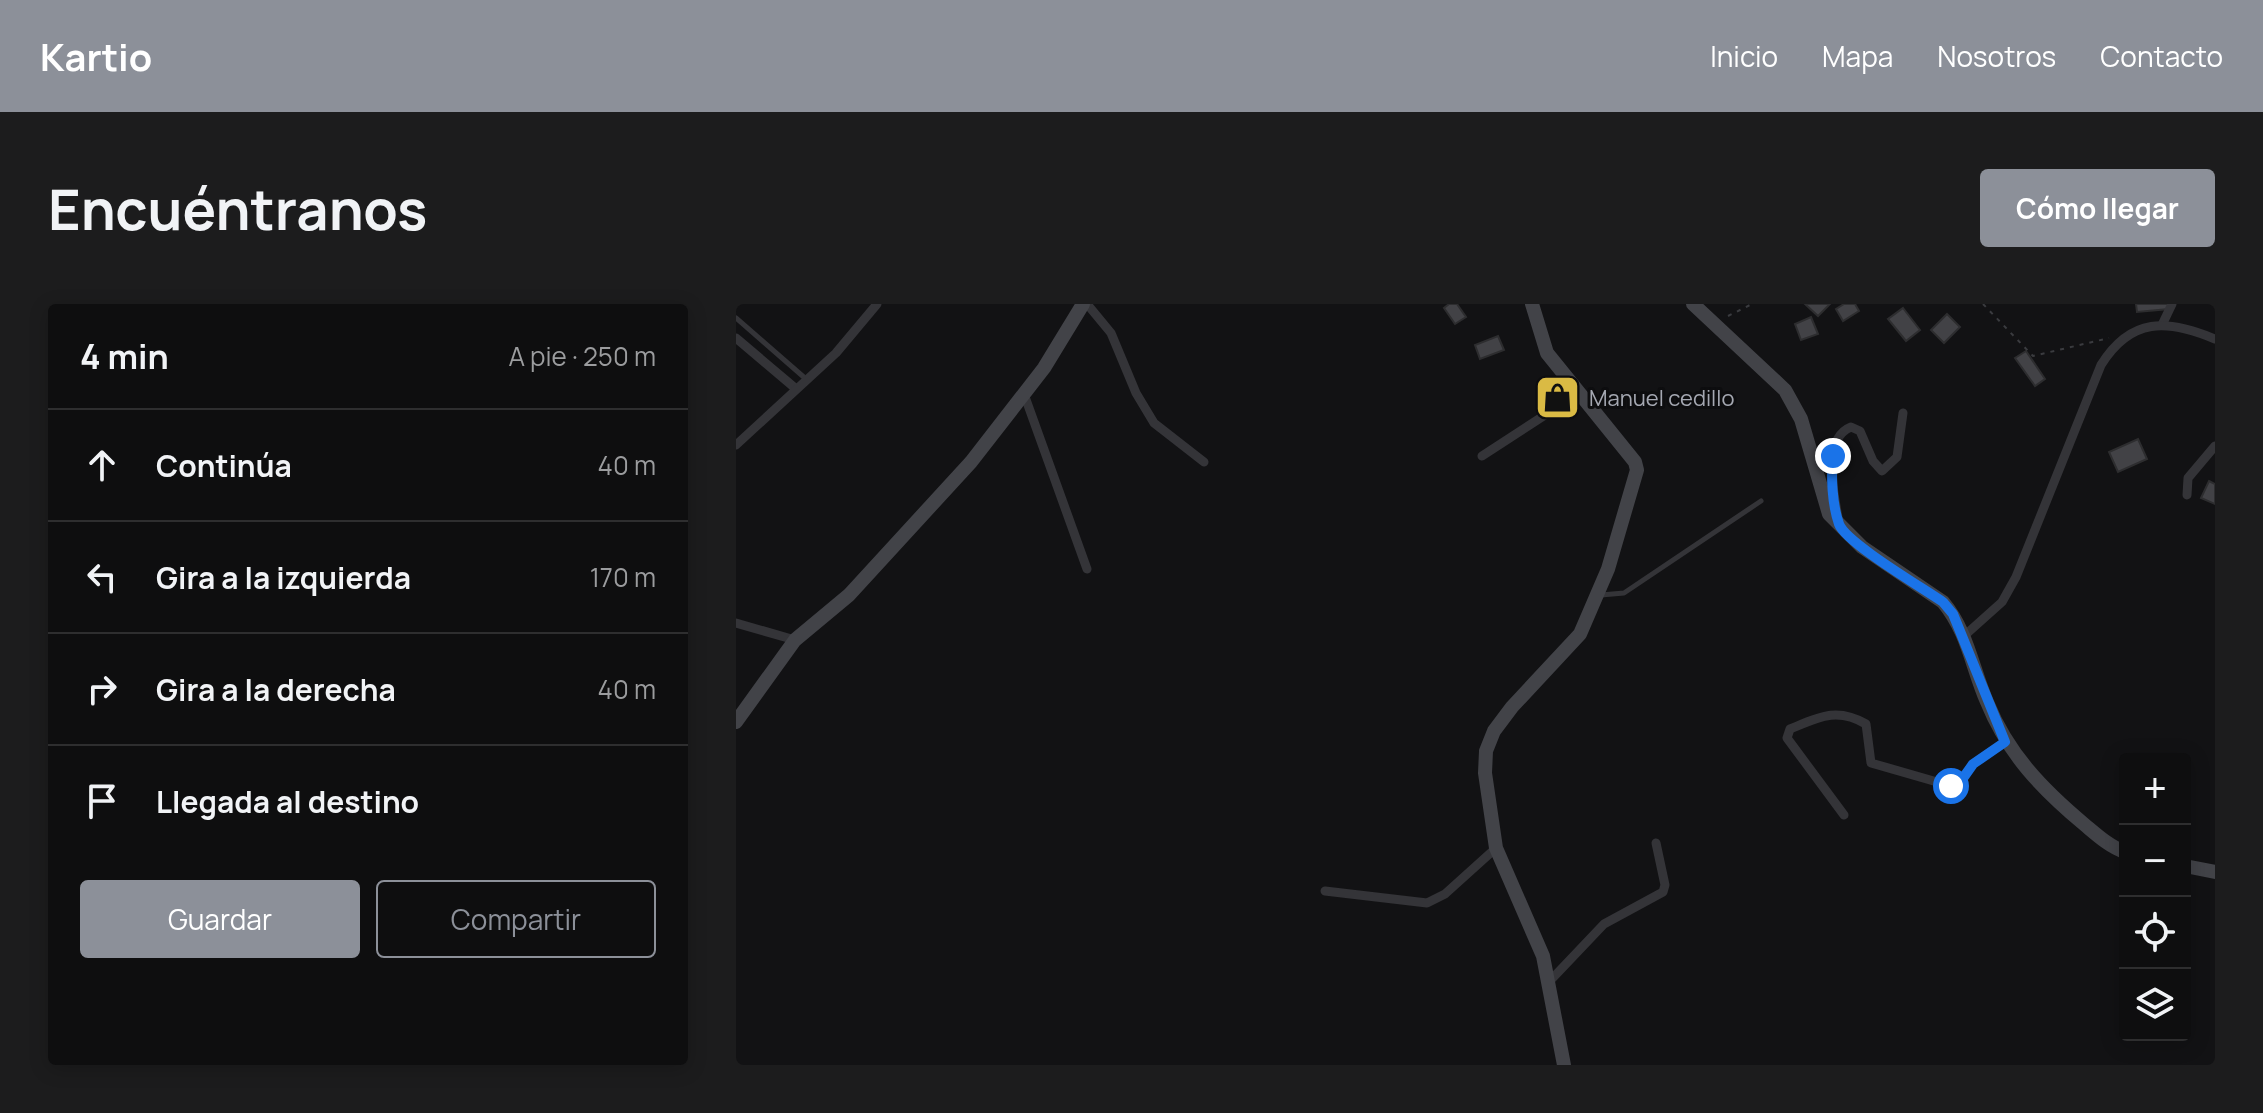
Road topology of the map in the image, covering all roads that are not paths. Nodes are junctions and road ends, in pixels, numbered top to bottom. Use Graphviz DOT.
graph roads {
  1 [pos="877,304"];
  2 [pos="1085,304"];
  3 [pos="1532,304"];
  4 [pos="1693,304"];
  5 [pos="2172,304"];
  6 [pos="736,318"];
  7 [pos="2162,325"];
  8 [pos="736,338"];
  9 [pos="2215,339"];
  10 [pos="806,379"];
  11 [pos="795,388"];
  12 [pos="1579,393"];
  13 [pos="1024,394"];
  14 [pos="1903,413"];
  15 [pos="736,445"];
  16 [pos="2215,446"];
  17 [pos="1482,456"];
  18 [pos="1204,462"];
  19 [pos="2187,495"];
  20 [pos="1761,501"];
  21 [pos="1840,527"];
  22 [pos="1087,569"];
  23 [pos="1596,596"];
  24 [pos="736,623"];
  25 [pos="1964,636"];
  26 [pos="795,640"];
  27 [pos="736,722"];
  28 [pos="2005,742"];
  29 [pos="1844,815"];
  30 [pos="1656,843"];
  31 [pos="1496,848"];
  32 [pos="2119,849"];
  33 [pos="2191,867"];
  34 [pos="2215,872"];
  35 [pos="1325,891"];
  36 [pos="1547,984"];
  37 [pos="1564,1065"];
  1 -- 10 [label="street"];
  2 -- 13 [label="street"];
  2 -- 18 [label="street"];
  3 -- 12 [label="street"];
  4 -- 21 [label="street"];
  5 -- 7 [label="street"];
  6 -- 10 [label="lane"];
  7 -- 9 [label="street"];
  7 -- 25 [label="street"];
  8 -- 11 [label="street"];
  10 -- 11 [label="street"];
  11 -- 15 [label="street"];
  12 -- 17 [label="street"];
  12 -- 23 [label="street"];
  13 -- 22 [label="street"];
  13 -- 26 [label="street"];
  14 -- 21 [label="street"];
  16 -- 19 [label="street"];
  20 -- 23 [label="lane"];
  21 -- 25 [label="street"];
  23 -- 31 [label="street"];
  24 -- 26 [label="street"];
  25 -- 28 [label="street"];
  26 -- 27 [label="street"];
  28 -- 29 [label="street"];
  28 -- 32 [label="street"];
  30 -- 36 [label="street"];
  31 -- 35 [label="street"];
  31 -- 36 [label="street"];
  33 -- 34 [label="street"];
  36 -- 37 [label="street"];
}
